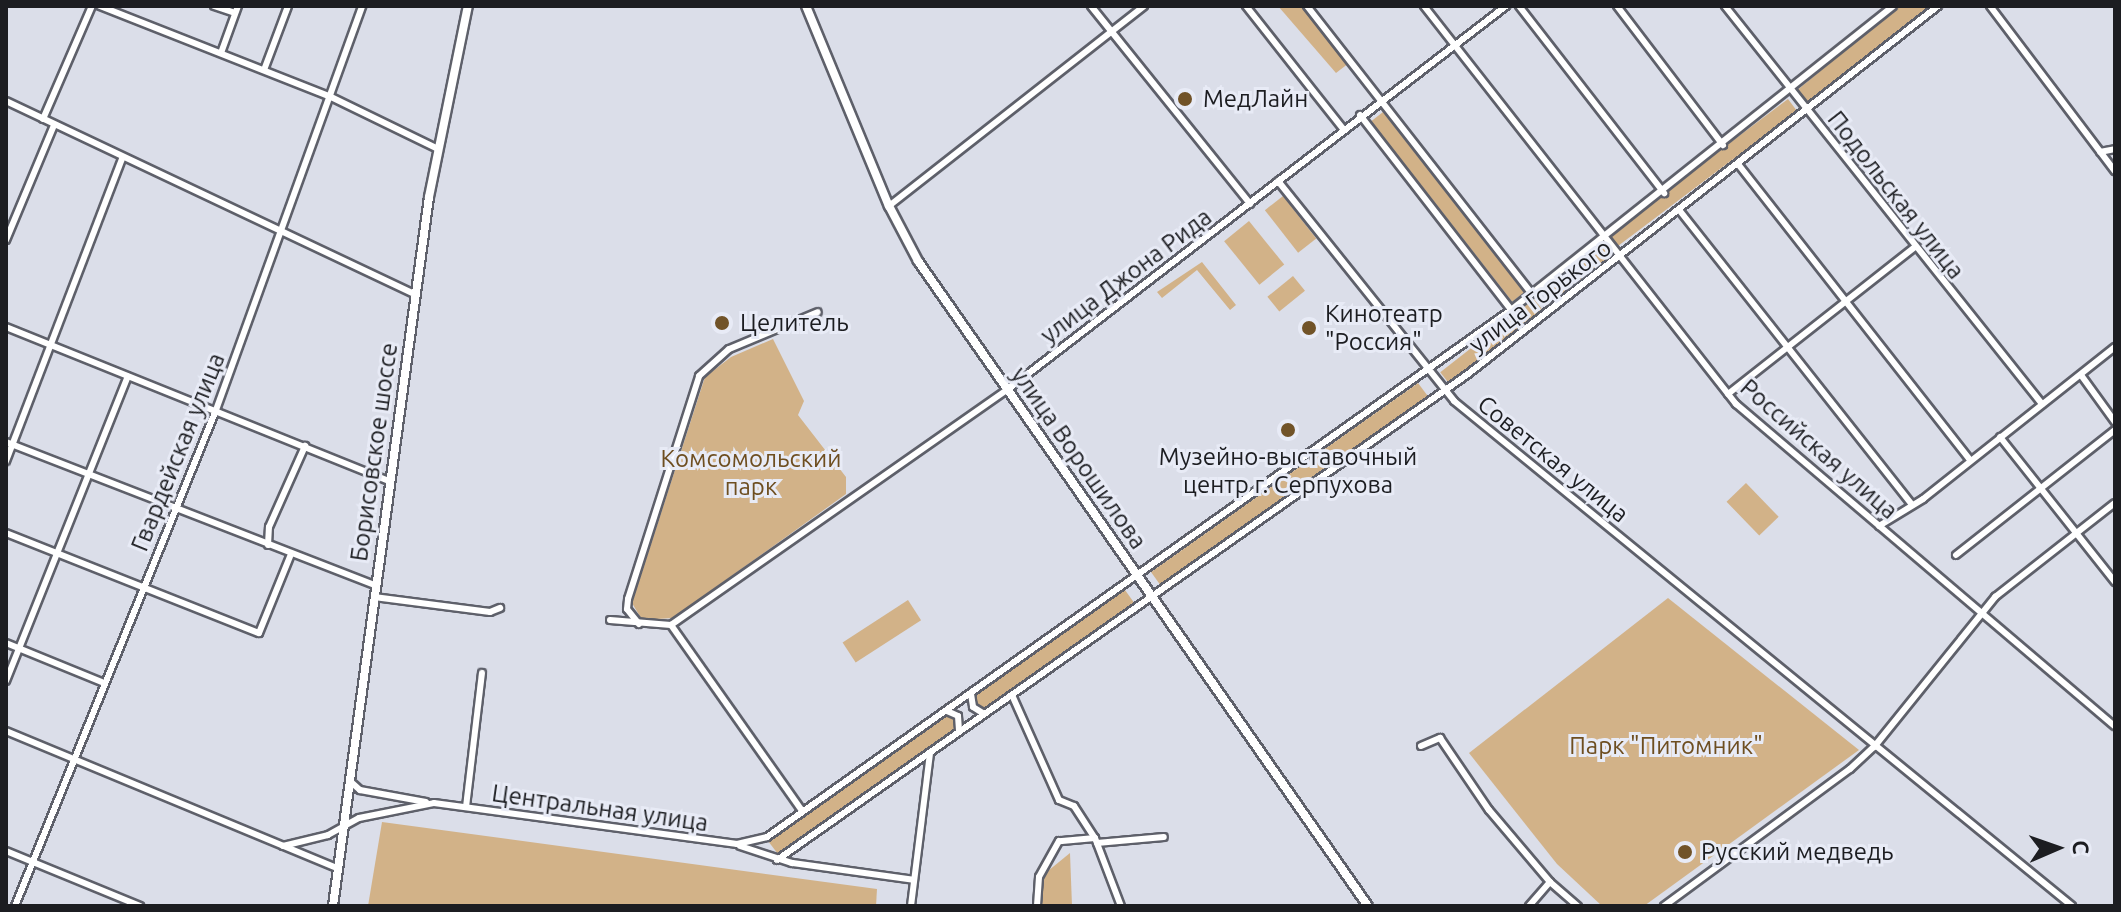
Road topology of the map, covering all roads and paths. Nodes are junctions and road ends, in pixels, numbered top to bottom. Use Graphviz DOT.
graph roads {
  1 [pos="92,6"];
  2 [pos="100,6"];
  3 [pos="214,6"];
  4 [pos="288,6"];
  5 [pos="362,6"];
  6 [pos="468,6"];
  7 [pos="806,6"];
  8 [pos="1091,6"];
  9 [pos="1144,6"];
  10 [pos="1246,6"];
  11 [pos="1307,6"];
  12 [pos="1424,6"];
  13 [pos="1506,6"];
  14 [pos="1519,6"];
  15 [pos="1617,6"];
  16 [pos="1893,6"];
  17 [pos="1938,6"];
  18 [pos="1990,6"];
  19 [pos="1728,7"];
  20 [pos="236,9"];
  21 [pos="1111,32"];
  22 [pos="1455,47"];
  23 [pos="221,53"];
  24 [pos="264,70"];
  25 [pos="1790,91"];
  26 [pos="329,96"];
  27 [pos="1381,100"];
  28 [pos="6,101"];
  29 [pos="1806,110"];
  30 [pos="1360,115"];
  31 [pos="43,119"];
  32 [pos="54,125"];
  33 [pos="1343,129"];
  34 [pos="1723,145"];
  35 [pos="436,148"];
  36 [pos="2115,149"];
  37 [pos="2100,152"];
  38 [pos="122,159"];
  39 [pos="1738,164"];
  40 [pos="2115,171"];
  41 [pos="1278,181"];
  42 [pos="1664,193"];
  43 [pos="1250,204"];
  44 [pos="889,206"];
  45 [pos="1680,211"];
  46 [pos="281,234"];
  47 [pos="1606,238"];
  48 [pos="6,240"];
  49 [pos="1915,247"];
  50 [pos="1621,257"];
  51 [pos="1532,294"];
  52 [pos="416,295"];
  53 [pos="1848,300"];
  54 [pos="1511,310"];
  55 [pos="818,312"];
  56 [pos="6,327"];
  57 [pos="50,345"];
  58 [pos="2115,347"];
  59 [pos="1788,348"];
  60 [pos="1427,371"];
  61 [pos="2081,375"];
  62 [pos="128,376"];
  63 [pos="1007,390"];
  64 [pos="1444,391"];
  65 [pos="1728,394"];
  66 [pos="2042,404"];
  67 [pos="216,410"];
  68 [pos="2115,422"];
  69 [pos="2115,430"];
  70 [pos="2000,437"];
  71 [pos="9,443"];
  72 [pos="305,446"];
  73 [pos="1969,459"];
  74 [pos="6,461"];
  75 [pos="88,475"];
  76 [pos="390,481"];
  77 [pos="2041,489"];
  78 [pos="2115,503"];
  79 [pos="1911,504"];
  80 [pos="175,510"];
  81 [pos="1879,526"];
  82 [pos="6,533"];
  83 [pos="2077,533"];
  84 [pos="268,545"];
  85 [pos="57,553"];
  86 [pos="291,554"];
  87 [pos="1956,555"];
  88 [pos="1137,577"];
  89 [pos="2115,582"];
  90 [pos="375,585"];
  91 [pos="144,586"];
  92 [pos="374,597"];
  93 [pos="1151,597"];
  94 [pos="500,608"];
  95 [pos="1981,612"];
  96 [pos="610,620"];
  97 [pos="639,624"];
  98 [pos="671,625"];
  99 [pos="6,643"];
  100 [pos="19,648"];
  101 [pos="482,673"];
  102 [pos="6,681"];
  103 [pos="104,683"];
  104 [pos="971,694"];
  105 [pos="1012,695"];
  106 [pos="947,711"];
  107 [pos="984,714"];
  108 [pos="2115,726"];
  109 [pos="6,731"];
  110 [pos="959,731"];
  111 [pos="1421,746"];
  112 [pos="1874,747"];
  113 [pos="930,753"];
  114 [pos="73,759"];
  115 [pos="351,782"];
  116 [pos="434,803"];
  117 [pos="466,807"];
  118 [pos="802,811"];
  119 [pos="346,827"];
  120 [pos="767,837"];
  121 [pos="1164,837"];
  122 [pos="1096,840"];
  123 [pos="737,844"];
  124 [pos="283,846"];
  125 [pos="6,851"];
  126 [pos="767,857"];
  127 [pos="777,860"];
  128 [pos="32,862"];
  129 [pos="339,869"];
  130 [pos="914,880"];
  131 [pos="1550,882"];
  132 [pos="15,906"];
  133 [pos="140,906"];
  134 [pos="333,906"];
  135 [pos="911,906"];
  136 [pos="1037,906"];
  137 [pos="1121,906"];
  138 [pos="1368,906"];
  139 [pos="1529,906"];
  140 [pos="1578,906"];
  141 [pos="1664,906"];
  142 [pos="2072,906"];
  1 -- 31 [label="street"];
  2 -- 23 [label="street"];
  3 -- 20 [label="street"];
  4 -- 24 [label="street"];
  5 -- 26 [label="street, Гвардейская улица"];
  6 -- 35 [label="main road, Борисовское шоссе"];
  7 -- 44 [label="main road, улица Ворошилова"];
  8 -- 21 [label="street"];
  9 -- 21 [label="street"];
  10 -- 33 [label="street"];
  11 -- 27 [label="street"];
  12 -- 22 [label="street, Российская улица"];
  13 -- 22 [label="street"];
  14 -- 42 [label="street"];
  15 -- 34 [label="street"];
  16 -- 25 [label="street, улица Горького"];
  17 -- 29 [label="street, улица Горького"];
  18 -- 37 [label="street"];
  19 -- 25 [label="street, Подольская улица"];
  20 -- 23 [label="street"];
  21 -- 43 [label="street"];
  21 -- 44 [label="street"];
  22 -- 27 [label="street"];
  22 -- 47 [label="street, Российская улица"];
  23 -- 24 [label="street"];
  24 -- 26 [label="street"];
  25 -- 29 [label="street, Подольская улица"];
  25 -- 34 [label="street, улица Горького"];
  26 -- 35 [label="street"];
  26 -- 46 [label="street, Гвардейская улица"];
  27 -- 30 [label="street"];
  27 -- 51 [label="street"];
  28 -- 31 [label="street"];
  29 -- 39 [label="street, улица Горького"];
  29 -- 49 [label="street, Подольская улица"];
  30 -- 33 [label="street"];
  30 -- 54 [label="street"];
  31 -- 32 [label="street"];
  32 -- 38 [label="street"];
  32 -- 48 [label="street"];
  33 -- 41 [label="street"];
  34 -- 42 [label="street, улица Горького"];
  35 -- 52 [label="main road, Борисовское шоссе"];
  36 -- 37 [label="street"];
  37 -- 40 [label="street"];
  38 -- 46 [label="street"];
  38 -- 57 [label="street"];
  39 -- 45 [label="street, улица Горького"];
  39 -- 53 [label="street"];
  41 -- 43 [label="street"];
  41 -- 60 [label="street, Советская улица"];
  42 -- 47 [label="street, улица Горького"];
  43 -- 63 [label="street, улица Джона Рида"];
  44 -- 63 [label="main road, улица Ворошилова"];
  45 -- 50 [label="street, улица Горького"];
  45 -- 59 [label="street"];
  46 -- 52 [label="street"];
  46 -- 67 [label="street, Гвардейская улица"];
  47 -- 50 [label="street, Российская улица"];
  47 -- 51 [label="street, улица Горького"];
  49 -- 53 [label="street"];
  49 -- 66 [label="street, Подольская улица"];
  50 -- 64 [label="street, улица Горького"];
  50 -- 65 [label="street, Российская улица"];
  51 -- 54 [label="street, улица Горького"];
  52 -- 76 [label="main road, Борисовское шоссе"];
  53 -- 59 [label="street"];
  53 -- 73 [label="street"];
  54 -- 60 [label="street, улица Горького"];
  55 -- 97 [label="street"];
  56 -- 57 [label="street"];
  57 -- 62 [label="street"];
  57 -- 71 [label="street"];
  58 -- 61 [label="street"];
  59 -- 65 [label="street"];
  59 -- 79 [label="street"];
  60 -- 64 [label="street, Советская улица"];
  60 -- 88 [label="street, улица Горького"];
  61 -- 66 [label="street"];
  61 -- 68 [label="street"];
  62 -- 67 [label="street"];
  62 -- 75 [label="street"];
  63 -- 88 [label="main road, улица Ворошилова"];
  63 -- 98 [label="street, улица Джона Рида"];
  64 -- 93 [label="street, улица Горького"];
  64 -- 112 [label="street, Советская улица"];
  65 -- 81 [label="street, Российская улица"];
  66 -- 70 [label="street"];
  67 -- 72 [label="street"];
  67 -- 80 [label="street, Гвардейская улица"];
  69 -- 77 [label="street"];
  70 -- 73 [label="street"];
  70 -- 77 [label="street"];
  71 -- 74 [label="street"];
  71 -- 75 [label="street"];
  72 -- 76 [label="street"];
  72 -- 84 [label="street"];
  73 -- 79 [label="street"];
  75 -- 80 [label="street"];
  75 -- 85 [label="street"];
  76 -- 90 [label="main road, Борисовское шоссе"];
  77 -- 83 [label="street"];
  77 -- 87 [label="street"];
  78 -- 83 [label="street"];
  79 -- 81 [label="street"];
  80 -- 84 [label="street"];
  80 -- 91 [label="street, Гвардейская улица"];
  81 -- 95 [label="street, Российская улица"];
  82 -- 85 [label="street"];
  83 -- 89 [label="street"];
  83 -- 95 [label="street"];
  84 -- 86 [label="street"];
  85 -- 91 [label="street"];
  85 -- 100 [label="street"];
  86 -- 90 [label="street"];
  86 -- 91 [label="street"];
  88 -- 93 [label="main road, улица Ворошилова"];
  88 -- 104 [label="street, Центральная улица"];
  90 -- 92 [label="main road, Борисовское шоссе"];
  91 -- 103 [label="street, Гвардейская улица"];
  92 -- 94 [label="street"];
  92 -- 115 [label="main road, Борисовское шоссе"];
  93 -- 105 [label="street"];
  93 -- 138 [label="main road, улица Ворошилова"];
  95 -- 108 [label="street, Российская улица"];
  95 -- 112 [label="street"];
  96 -- 97 [label="street"];
  97 -- 98 [label="street"];
  98 -- 118 [label="street"];
  99 -- 100 [label="street"];
  100 -- 102 [label="street"];
  100 -- 103 [label="street"];
  101 -- 117 [label="street"];
  103 -- 114 [label="street, Гвардейская улица"];
  104 -- 106 [label="street, Центральная улица"];
  104 -- 107 [label="street"];
  105 -- 107 [label="street"];
  105 -- 122 [label="street"];
  106 -- 110 [label="street"];
  106 -- 118 [label="street, Центральная улица"];
  107 -- 110 [label="street"];
  109 -- 114 [label="street"];
  110 -- 113 [label="street"];
  111 -- 131 [label="street"];
  112 -- 141 [label="street"];
  112 -- 142 [label="street, Советская улица"];
  113 -- 127 [label="street"];
  113 -- 130 [label="street"];
  114 -- 124 [label="street"];
  114 -- 128 [label="street, Гвардейская улица"];
  115 -- 116 [label="street"];
  115 -- 119 [label="main road, Борисовское шоссе"];
  116 -- 117 [label="street, Центральная улица"];
  116 -- 119 [label="street, Центральная улица"];
  117 -- 123 [label="street, Центральная улица"];
  118 -- 120 [label="street, Центральная улица"];
  119 -- 124 [label="street, Центральная улица"];
  119 -- 129 [label="main road, Борисовское шоссе"];
  120 -- 123 [label="street, Центральная улица"];
  120 -- 126 [label="street"];
  121 -- 122 [label="street"];
  122 -- 136 [label="street"];
  122 -- 137 [label="street"];
  123 -- 126 [label="street"];
  124 -- 129 [label="street"];
  125 -- 128 [label="street"];
  126 -- 127 [label="street"];
  127 -- 130 [label="street"];
  128 -- 132 [label="street, Гвардейская улица"];
  128 -- 133 [label="street"];
  129 -- 134 [label="main road, Борисовское шоссе"];
  130 -- 135 [label="street"];
  131 -- 139 [label="street"];
  131 -- 140 [label="street"];
}
